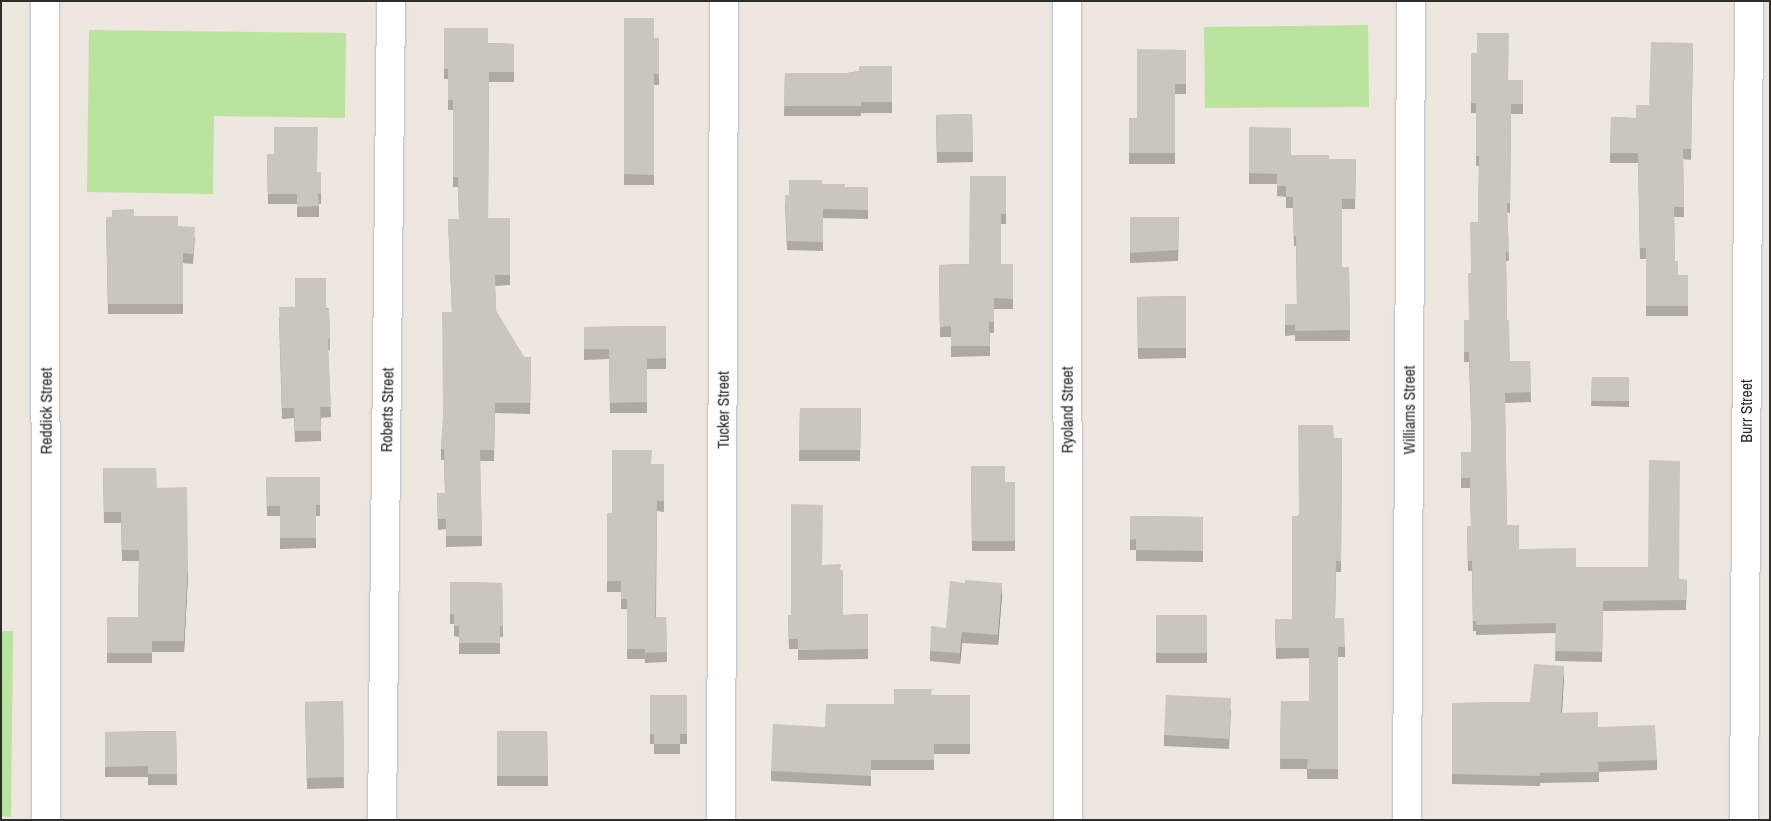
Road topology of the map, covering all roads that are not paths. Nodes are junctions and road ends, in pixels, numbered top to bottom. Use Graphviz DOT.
graph roads {
  1 [pos="45,1"];
  2 [pos="391,1"];
  3 [pos="724,1"];
  4 [pos="1067,1"];
  5 [pos="1410,1"];
  6 [pos="1749,1"];
  7 [pos="46,820"];
  8 [pos="382,820"];
  9 [pos="721,820"];
  10 [pos="1068,820"];
  11 [pos="1407,820"];
  12 [pos="1744,820"];
  1 -- 7 [label="street, Reddick Street"];
  2 -- 8 [label="street, Roberts Street"];
  3 -- 9 [label="street, Tucker Street"];
  4 -- 10 [label="street, Ryoland Street"];
  5 -- 11 [label="street, Williams Street"];
  6 -- 12 [label="street, Burr Street"];
}
